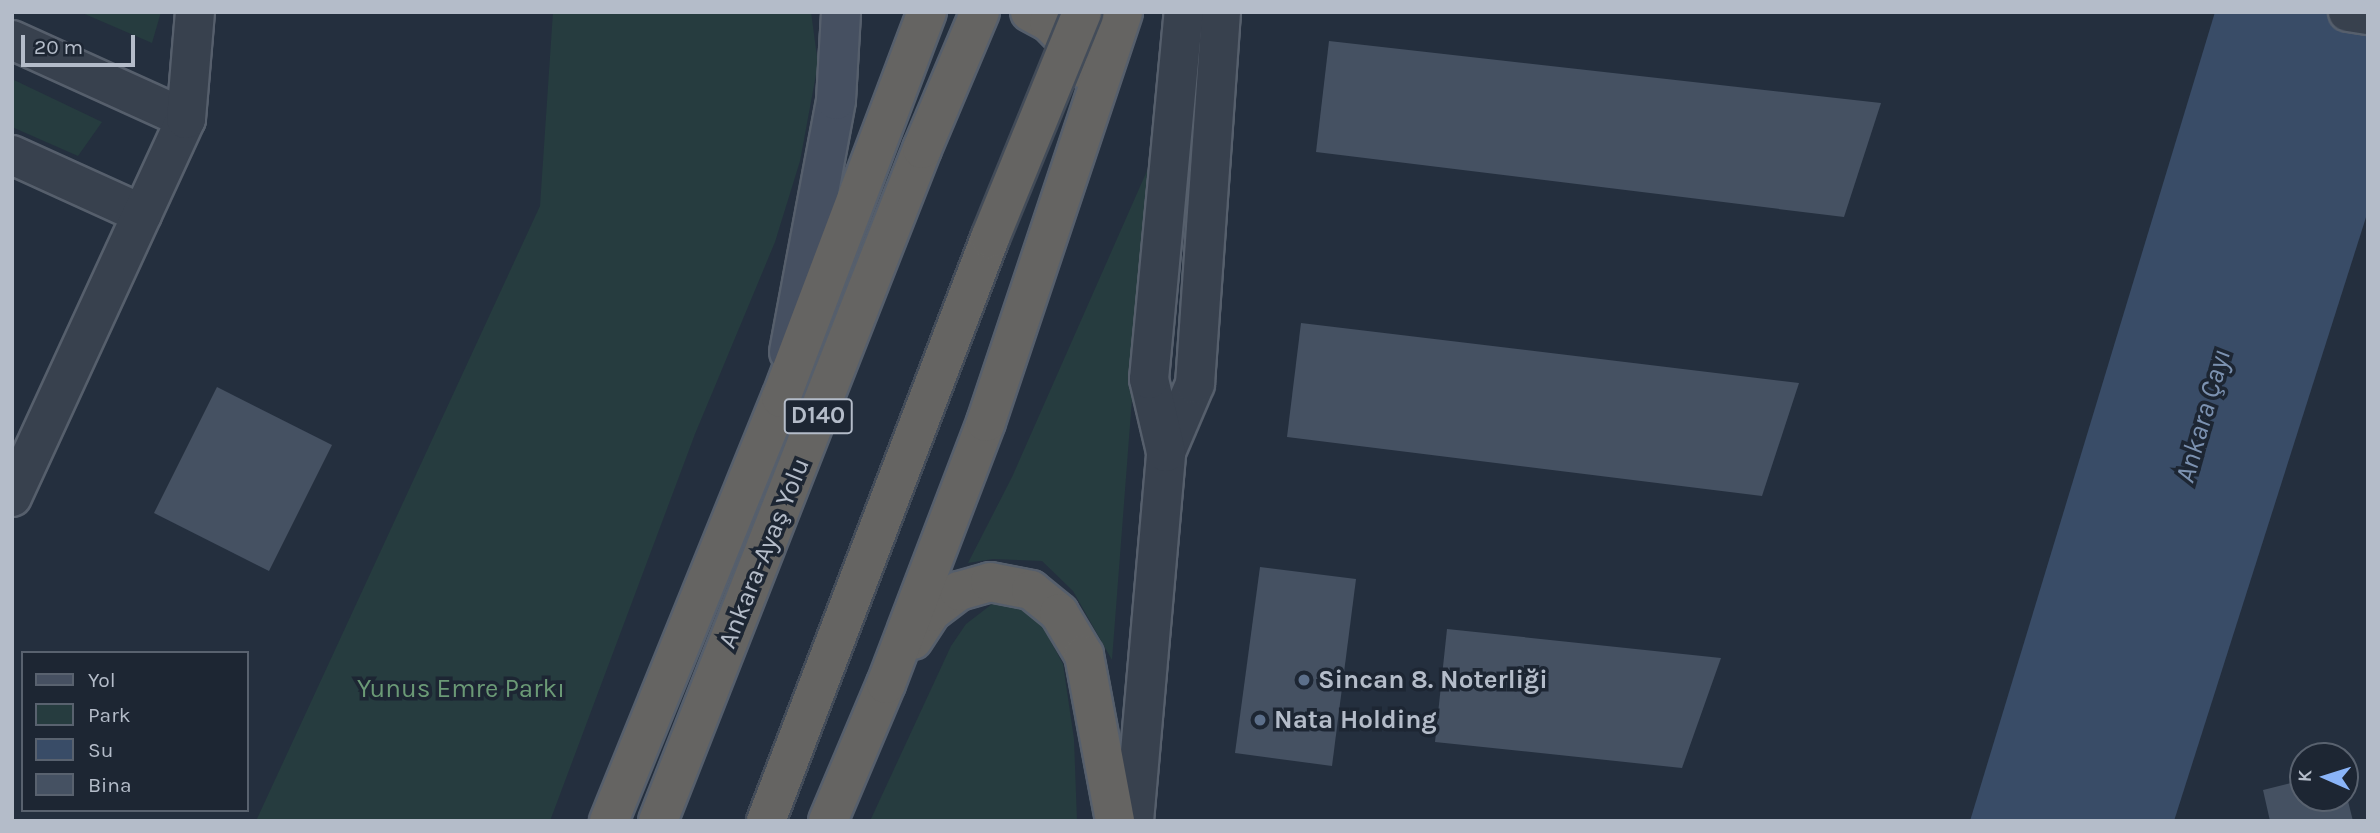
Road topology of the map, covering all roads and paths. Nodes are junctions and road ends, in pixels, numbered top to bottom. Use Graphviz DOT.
graph roads {
  1 [pos="195,12"];
  2 [pos="841,12"];
  3 [pos="927,12"];
  4 [pos="970,12"];
  5 [pos="981,12"];
  6 [pos="1030,12"];
  7 [pos="1082,12"];
  8 [pos="1123,12"];
  9 [pos="1184,12"];
  10 [pos="1222,12"];
  11 [pos="2348,12"];
  12 [pos="2368,15"];
  13 [pos="12,40"];
  14 [pos="901,82"];
  15 [pos="186,119"];
  16 [pos="1082,137"];
  17 [pos="12,155"];
  18 [pos="142,214"];
  19 [pos="781,398"];
  20 [pos="1166,452"];
  21 [pos="12,497"];
  22 [pos="886,684"];
  23 [pos="609,821"];
  24 [pos="657,821"];
  25 [pos="766,821"];
  26 [pos="828,821"];
  27 [pos="1115,821"];
  28 [pos="1135,821"];
  1 -- 15 [label="street"];
  2 -- 19 [label="main road"];
  3 -- 14 [label="highway"];
  4 -- 14 [label="highway"];
  5 -- 24 [label="highway, Ankara-Ayaş Yolu / D140"];
  6 -- 16 [label="highway"];
  7 -- 25 [label="highway, bridge"];
  8 -- 16 [label="highway"];
  9 -- 20 [label="street"];
  10 -- 20 [label="street"];
  11 -- 12 [label="street"];
  13 -- 15 [label="street"];
  14 -- 19 [label="highway"];
  15 -- 18 [label="street"];
  16 -- 22 [label="highway"];
  17 -- 18 [label="street"];
  18 -- 21 [label="street"];
  19 -- 23 [label="highway"];
  20 -- 28 [label="street"];
  22 -- 26 [label="highway"];
  22 -- 27 [label="highway"];
}
